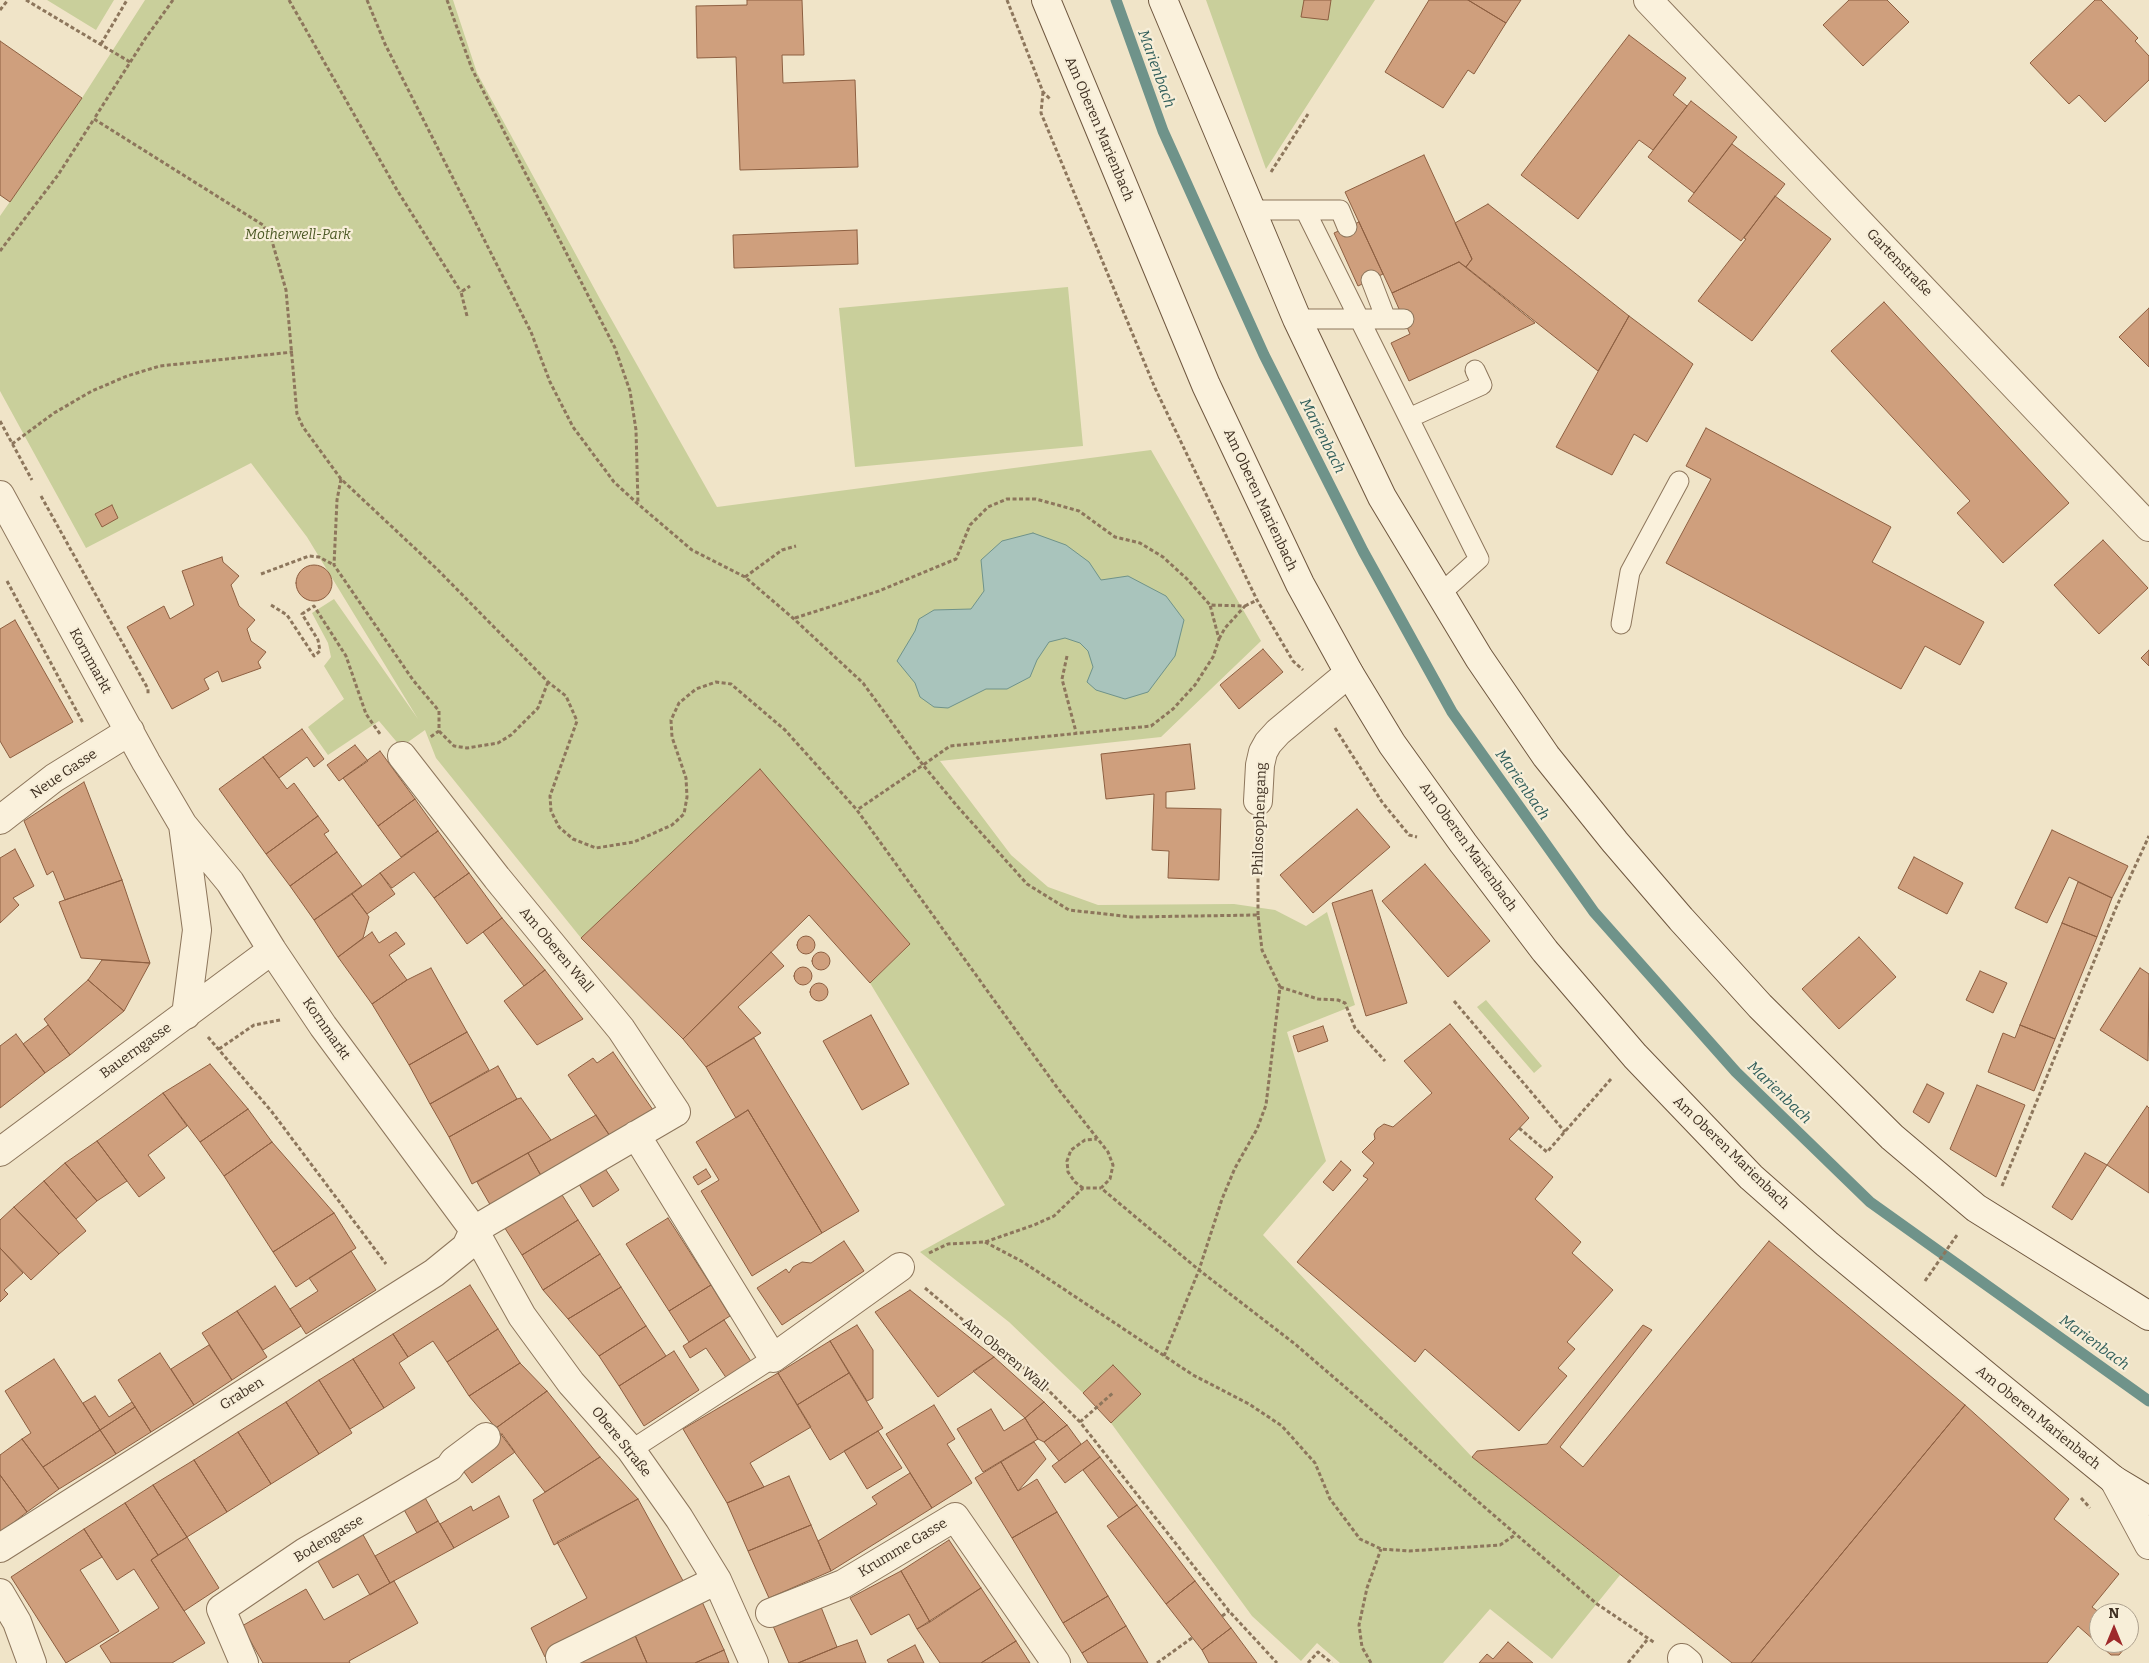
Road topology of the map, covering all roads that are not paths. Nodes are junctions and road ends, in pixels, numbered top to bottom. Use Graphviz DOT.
graph roads {
  1 [pos="1046,0"];
  2 [pos="1163,0"];
  3 [pos="1648,0"];
  4 [pos="1251,210"];
  5 [pos="1305,210"];
  6 [pos="1348,227"];
  7 [pos="1370,280"];
  8 [pos="1297,319"];
  9 [pos="1359,319"];
  10 [pos="1475,370"];
  11 [pos="1409,418"];
  12 [pos="1679,480"];
  13 [pos="0,495"];
  14 [pos="2149,527"];
  15 [pos="1440,594"];
  16 [pos="1621,624"];
  17 [pos="1350,673"];
  18 [pos="130,731"];
  19 [pos="402,756"];
  20 [pos="1258,801"];
  21 [pos="0,820"];
  22 [pos="183,825"];
  23 [pos="272,950"];
  24 [pos="186,1015"];
  25 [pos="636,1135"];
  26 [pos="0,1152"];
  27 [pos="474,1230"];
  28 [pos="900,1267"];
  29 [pos="2149,1316"];
  30 [pos="774,1358"];
  31 [pos="486,1437"];
  32 [pos="631,1450"];
  33 [pos="2114,1480"];
  34 [pos="2149,1502"];
  35 [pos="2149,1546"];
  36 [pos="0,1548"];
  37 [pos="717,1580"];
  38 [pos="0,1593"];
  39 [pos="770,1613"];
  40 [pos="555,1661"];
  41 [pos="32,1663"];
  42 [pos="244,1663"];
  43 [pos="754,1663"];
  44 [pos="1056,1663"];
  1 -- 17 [label="street, Am Oberen Marienbach"];
  2 -- 4 [label="street"];
  3 -- 14 [label="street, Gartenstraße"];
  4 -- 5 [label="lane"];
  4 -- 8 [label="street"];
  5 -- 6 [label="lane"];
  5 -- 9 [label="lane"];
  7 -- 9 [label="lane"];
  8 -- 9 [label="lane"];
  8 -- 15 [label="street"];
  9 -- 11 [label="lane"];
  10 -- 11 [label="lane"];
  11 -- 15 [label="lane"];
  12 -- 16 [label="lane"];
  13 -- 18 [label="street, Kornmarkt"];
  15 -- 29 [label="street"];
  17 -- 20 [label="street, Philosophengang"];
  17 -- 33 [label="street, Am Oberen Marienbach"];
  18 -- 21 [label="street, Neue Gasse"];
  18 -- 22 [label="street, Kornmarkt"];
  19 -- 25 [label="street, Am Oberen Wall"];
  22 -- 23 [label="street, Kornmarkt"];
  22 -- 24 [label="street, Kornmarkt"];
  23 -- 24 [label="street, Bauerngasse"];
  23 -- 27 [label="street, Kornmarkt"];
  24 -- 26 [label="street, Bauerngasse"];
  25 -- 27 [label="street, Am Oberen Wall"];
  25 -- 30 [label="street"];
  27 -- 32 [label="street, Obere Straße"];
  27 -- 36 [label="street, Graben"];
  28 -- 30 [label="street"];
  30 -- 32 [label="lane"];
  31 -- 42 [label="street, Bodengasse"];
  32 -- 37 [label="street, Obere Straße"];
  33 -- 34 [label="street, Am Oberen Marienbach"];
  33 -- 35 [label="street"];
  37 -- 40 [label="street"];
  37 -- 43 [label="street, Obere Straße"];
  38 -- 41 [label="street"];
  39 -- 44 [label="street, Krumme Gasse"];
}
